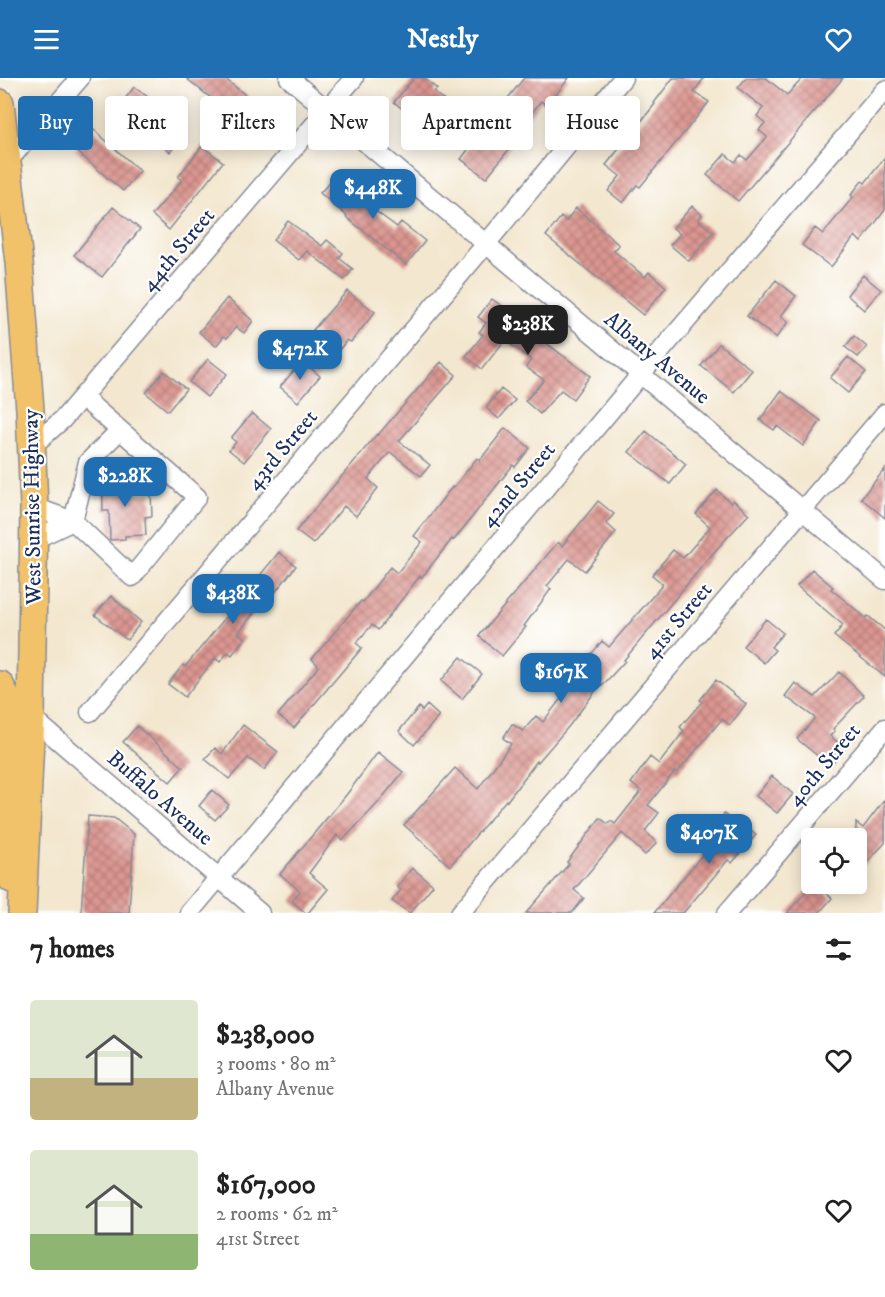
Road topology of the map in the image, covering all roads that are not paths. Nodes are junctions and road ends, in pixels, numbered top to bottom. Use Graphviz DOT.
graph roads {
  1 [pos="80,78"];
  2 [pos="289,78"];
  3 [pos="354,78"];
  4 [pos="623,78"];
  5 [pos="885,90"];
  6 [pos="310,96"];
  7 [pos="339,96"];
  8 [pos="0,103"];
  9 [pos="308,132"];
  10 [pos="374,150"];
  11 [pos="8,161"];
  12 [pos="486,244"];
  13 [pos="641,374"];
  14 [pos="82,397"];
  15 [pos="885,413"];
  16 [pos="120,430"];
  17 [pos="31,447"];
  18 [pos="34,507"];
  19 [pos="802,510"];
  20 [pos="73,521"];
  21 [pos="33,540"];
  22 [pos="885,580"];
  23 [pos="0,685"];
  24 [pos="90,712"];
  25 [pos="31,717"];
  26 [pos="885,728"];
  27 [pos="217,877"];
  28 [pos="20,913"];
  29 [pos="189,913"];
  30 [pos="260,913"];
  31 [pos="460,913"];
  32 [pos="727,913"];
  1 -- 11 [label="street"];
  2 -- 6 [label="street, Albany Avenue"];
  3 -- 7 [label="street, 44th Street"];
  4 -- 12 [label="street, 43rd Street"];
  5 -- 13 [label="street, 42nd Street"];
  8 -- 11 [label="highway, West Sunrise Highway"];
  9 -- 14 [label="street, 44th Street"];
  10 -- 12 [label="street, Albany Avenue"];
  11 -- 17 [label="highway, West Sunrise Highway"];
  12 -- 13 [label="street, Albany Avenue"];
  12 -- 24 [label="street, 43rd Street"];
  13 -- 19 [label="street, Albany Avenue"];
  13 -- 27 [label="street, 42nd Street"];
  14 -- 16 [label="street"];
  14 -- 17 [label="street, 44th Street"];
  15 -- 19 [label="street, 41st Street"];
  16 -- 20 [label="street"];
  16 -- 20 [label="street"];
  17 -- 18 [label="highway, West Sunrise Highway"];
  18 -- 20 [label="street"];
  18 -- 21 [label="highway, West Sunrise Highway"];
  19 -- 22 [label="street, Albany Avenue"];
  19 -- 31 [label="street, 41st Street"];
  20 -- 21 [label="street"];
  21 -- 25 [label="highway, West Sunrise Highway"];
  23 -- 28 [label="highway"];
  25 -- 27 [label="street, Buffalo Avenue"];
  25 -- 28 [label="highway, West Sunrise Highway"];
  26 -- 32 [label="street, 40th Street"];
  27 -- 29 [label="street, 42nd Street"];
  27 -- 30 [label="street, Buffalo Avenue"];
}
